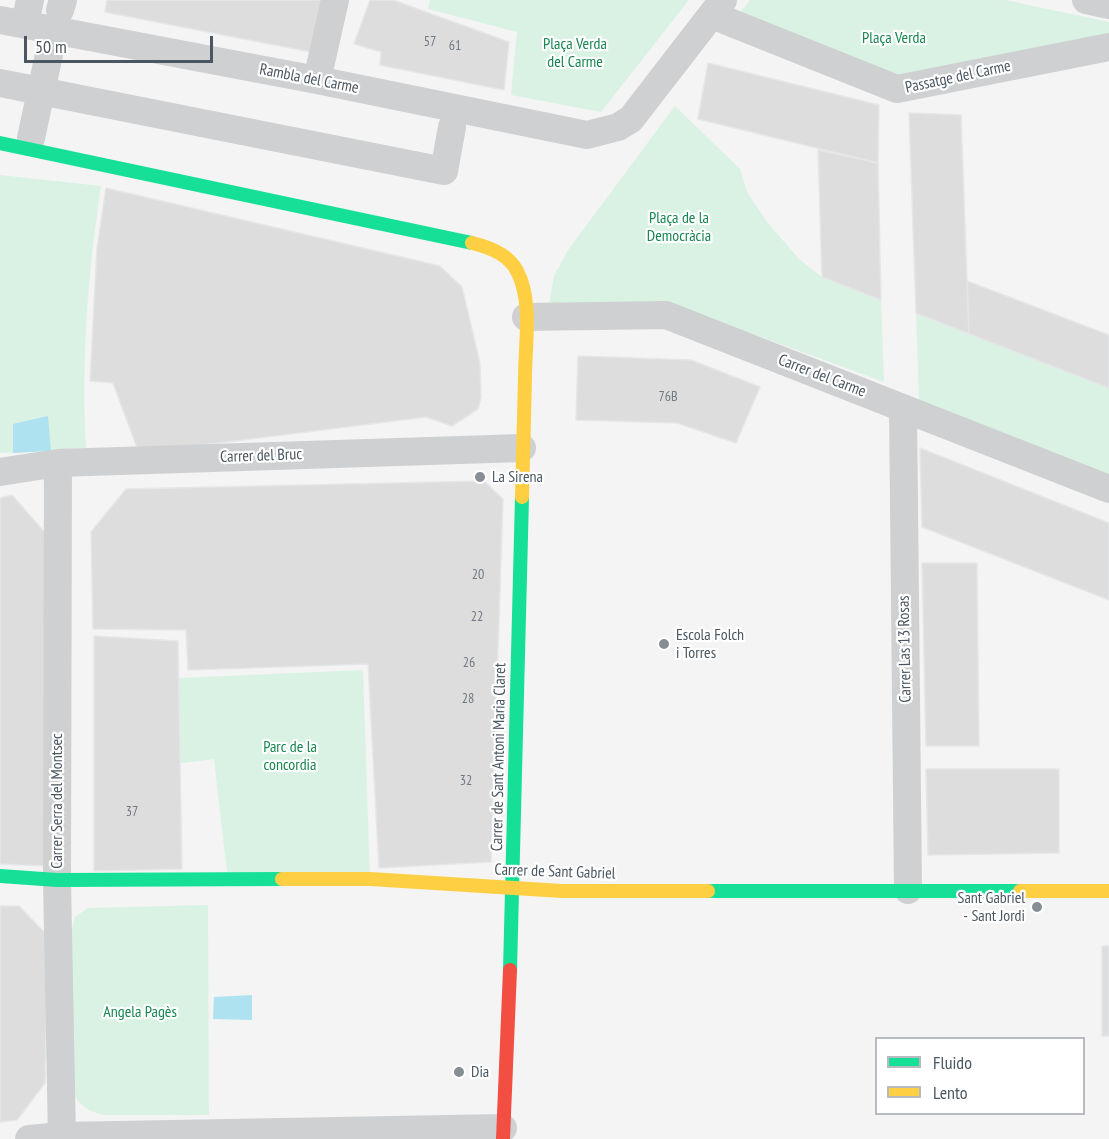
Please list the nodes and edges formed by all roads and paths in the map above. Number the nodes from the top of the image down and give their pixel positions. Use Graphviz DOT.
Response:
graph roads {
  1 [pos="335,0"];
  2 [pos="1086,0"];
  3 [pos="1109,5"];
  4 [pos="717,7"];
  5 [pos="18,15"];
  6 [pos="1109,47"];
  7 [pos="50,50"];
  8 [pos="317,80"];
  9 [pos="0,83"];
  10 [pos="41,91"];
  11 [pos="452,127"];
  12 [pos="31,138"];
  13 [pos="0,143"];
  14 [pos="526,317"];
  15 [pos="903,408"];
  16 [pos="522,448"];
  17 [pos="58,463"];
  18 [pos="0,472"];
  19 [pos="1109,489"];
  20 [pos="0,876"];
  21 [pos="57,880"];
  22 [pos="513,888"];
  23 [pos="908,890"];
  24 [pos="1109,891"];
  25 [pos="503,1134"];
  26 [pos="62,1137"];
  27 [pos="29,1139"];
  1 -- 8 [label="street"];
  2 -- 3 [label="street"];
  4 -- 6 [label="street, Passatge del Carme"];
  4 -- 8 [label="street, Rambla del Carme"];
  5 -- 8 [label="street, Rambla del Carme"];
  7 -- 10 [label="street"];
  9 -- 10 [label="street"];
  10 -- 11 [label="street"];
  10 -- 12 [label="street"];
  13 -- 14 [label="street, Carrer de Sant Antoni Maria Claret"];
  14 -- 15 [label="street, Carrer del Carme"];
  14 -- 16 [label="street, Carrer de Sant Antoni Maria Claret"];
  15 -- 19 [label="street, Carrer del Carme"];
  15 -- 23 [label="street, Carrer Las 13 Rosas"];
  16 -- 17 [label="street, Carrer del Bruc"];
  16 -- 22 [label="street, Carrer de Sant Antoni Maria Claret"];
  17 -- 18 [label="street, Carrer del Bruc"];
  17 -- 21 [label="street, Carrer Serra del Montsec"];
  20 -- 21 [label="street, Carrer de Sant Gabriel"];
  21 -- 22 [label="street, Carrer de Sant Gabriel"];
  21 -- 26 [label="street, Carrer Serra del Montsec"];
  22 -- 23 [label="street, Carrer de Sant Gabriel"];
  22 -- 25 [label="street, Carrer de Sant Antoni Maria Claret"];
  23 -- 24 [label="street, Carrer de Sant Gabriel"];
  25 -- 26 [label="street"];
  26 -- 27 [label="street"];
}
